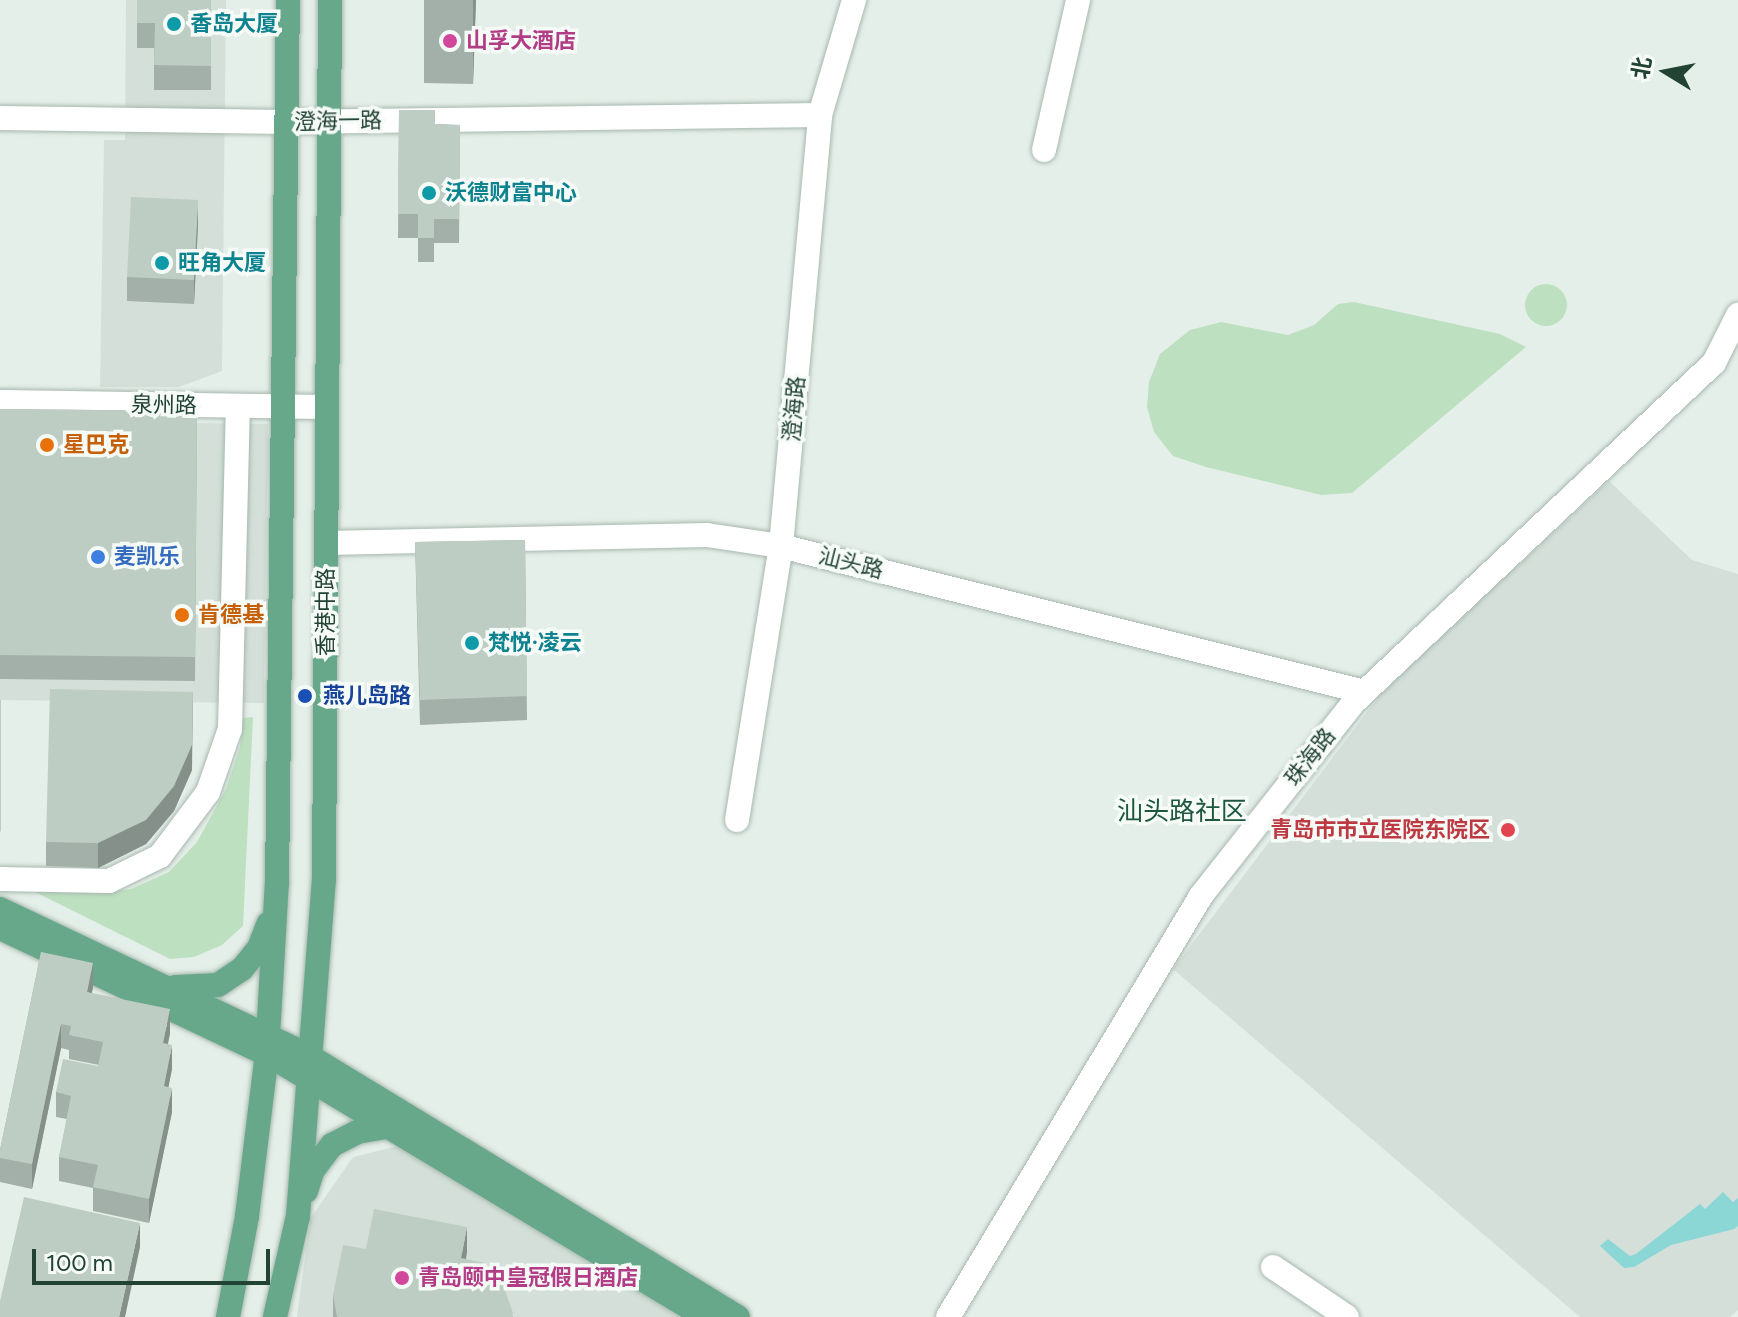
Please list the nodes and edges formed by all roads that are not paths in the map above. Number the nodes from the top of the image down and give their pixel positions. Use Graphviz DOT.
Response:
graph roads {
  1 [pos="288,0"];
  2 [pos="330,0"];
  3 [pos="854,0"];
  4 [pos="1078,0"];
  5 [pos="820,115"];
  6 [pos="0,118"];
  7 [pos="330,120"];
  8 [pos="287,122"];
  9 [pos="1044,150"];
  10 [pos="1738,315"];
  11 [pos="0,402"];
  12 [pos="238,406"];
  13 [pos="285,407"];
  14 [pos="327,407"];
  15 [pos="326,543"];
  16 [pos="781,546"];
  17 [pos="1364,692"];
  18 [pos="737,820"];
  19 [pos="0,879"];
  20 [pos="275,907"];
  21 [pos="0,909"];
  22 [pos="0,928"];
  23 [pos="168,987"];
  24 [pos="267,1044"];
  25 [pos="309,1067"];
  26 [pos="385,1127"];
  27 [pos="298,1216"];
  28 [pos="1273,1267"];
  29 [pos="228,1317"];
  30 [pos="275,1317"];
  31 [pos="705,1317"];
  32 [pos="738,1317"];
  33 [pos="948,1317"];
  34 [pos="1347,1317"];
  1 -- 8 [label="main road, 香港中路"];
  2 -- 7 [label="main road, 香港中路"];
  3 -- 5 [label="street, 澄海路"];
  4 -- 9 [label="street"];
  5 -- 7 [label="street, 澄海一路"];
  5 -- 16 [label="street, 澄海路"];
  6 -- 8 [label="street, 澄海一路"];
  7 -- 8 [label="street, 澄海一路"];
  7 -- 14 [label="main road, 香港中路"];
  8 -- 13 [label="main road, 香港中路"];
  10 -- 17 [label="street, 珠海路"];
  11 -- 12 [label="street, 泉州路"];
  12 -- 13 [label="street, 泉州路"];
  12 -- 19 [label="street"];
  13 -- 14 [label="street, 泉州路"];
  13 -- 20 [label="main road, 香港中路"];
  14 -- 15 [label="main road, 香港中路"];
  15 -- 16 [label="street, 汕头路"];
  15 -- 25 [label="main road, 香港中路"];
  16 -- 17 [label="street, 汕头路"];
  16 -- 18 [label="street, 澄海路"];
  17 -- 33 [label="street, 珠海路"];
  20 -- 23 [label="main road"];
  20 -- 24 [label="main road, 香港中路"];
  21 -- 23 [label="main road"];
  22 -- 24 [label="main road"];
  23 -- 24 [label="main road"];
  24 -- 25 [label="main road"];
  24 -- 29 [label="main road, 香港中路"];
  25 -- 26 [label="main road"];
  25 -- 27 [label="main road, 香港中路"];
  25 -- 32 [label="main road"];
  26 -- 27 [label="main road"];
  26 -- 31 [label="main road"];
  27 -- 30 [label="main road, 香港中路"];
  28 -- 34 [label="street"];
}
